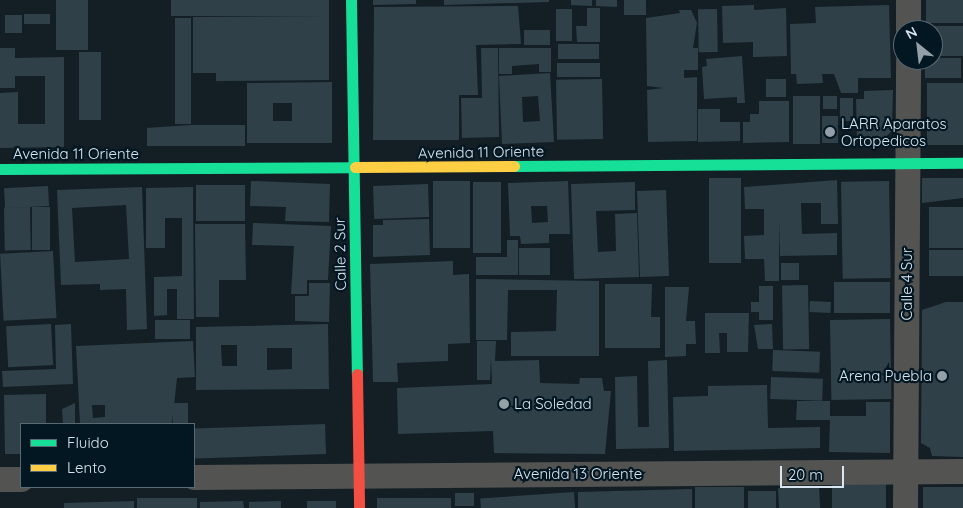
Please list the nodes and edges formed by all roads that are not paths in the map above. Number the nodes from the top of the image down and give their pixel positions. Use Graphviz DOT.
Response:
graph roads {
  1 [pos="351,0"];
  2 [pos="908,0"];
  3 [pos="908,20"];
  4 [pos="908,70"];
  5 [pos="963,162"];
  6 [pos="908,163"];
  7 [pos="354,168"];
  8 [pos="0,169"];
  9 [pos="905,471"];
  10 [pos="963,471"];
  11 [pos="358,476"];
  12 [pos="195,477"];
  13 [pos="0,479"];
  14 [pos="20,479"];
  15 [pos="359,508"];
  16 [pos="905,508"];
  1 -- 7 [label="street, Calle 2 Sur"];
  2 -- 3 [label="street"];
  4 -- 6 [label="street, Calle 4 Sur"];
  5 -- 6 [label="street, Avenida 11 Oriente"];
  6 -- 7 [label="street, Avenida 11 Oriente"];
  6 -- 9 [label="street, Calle 4 Sur"];
  7 -- 8 [label="street, Avenida 11 Oriente"];
  7 -- 11 [label="street, Calle 2 Sur"];
  9 -- 10 [label="street, Avenida 13 Oriente"];
  9 -- 11 [label="street, Avenida 13 Oriente"];
  9 -- 16 [label="street, Calle 4 Sur"];
  11 -- 12 [label="street, Avenida 13 Oriente"];
  11 -- 15 [label="street, Calle 2 Sur"];
  13 -- 14 [label="street"];
}
